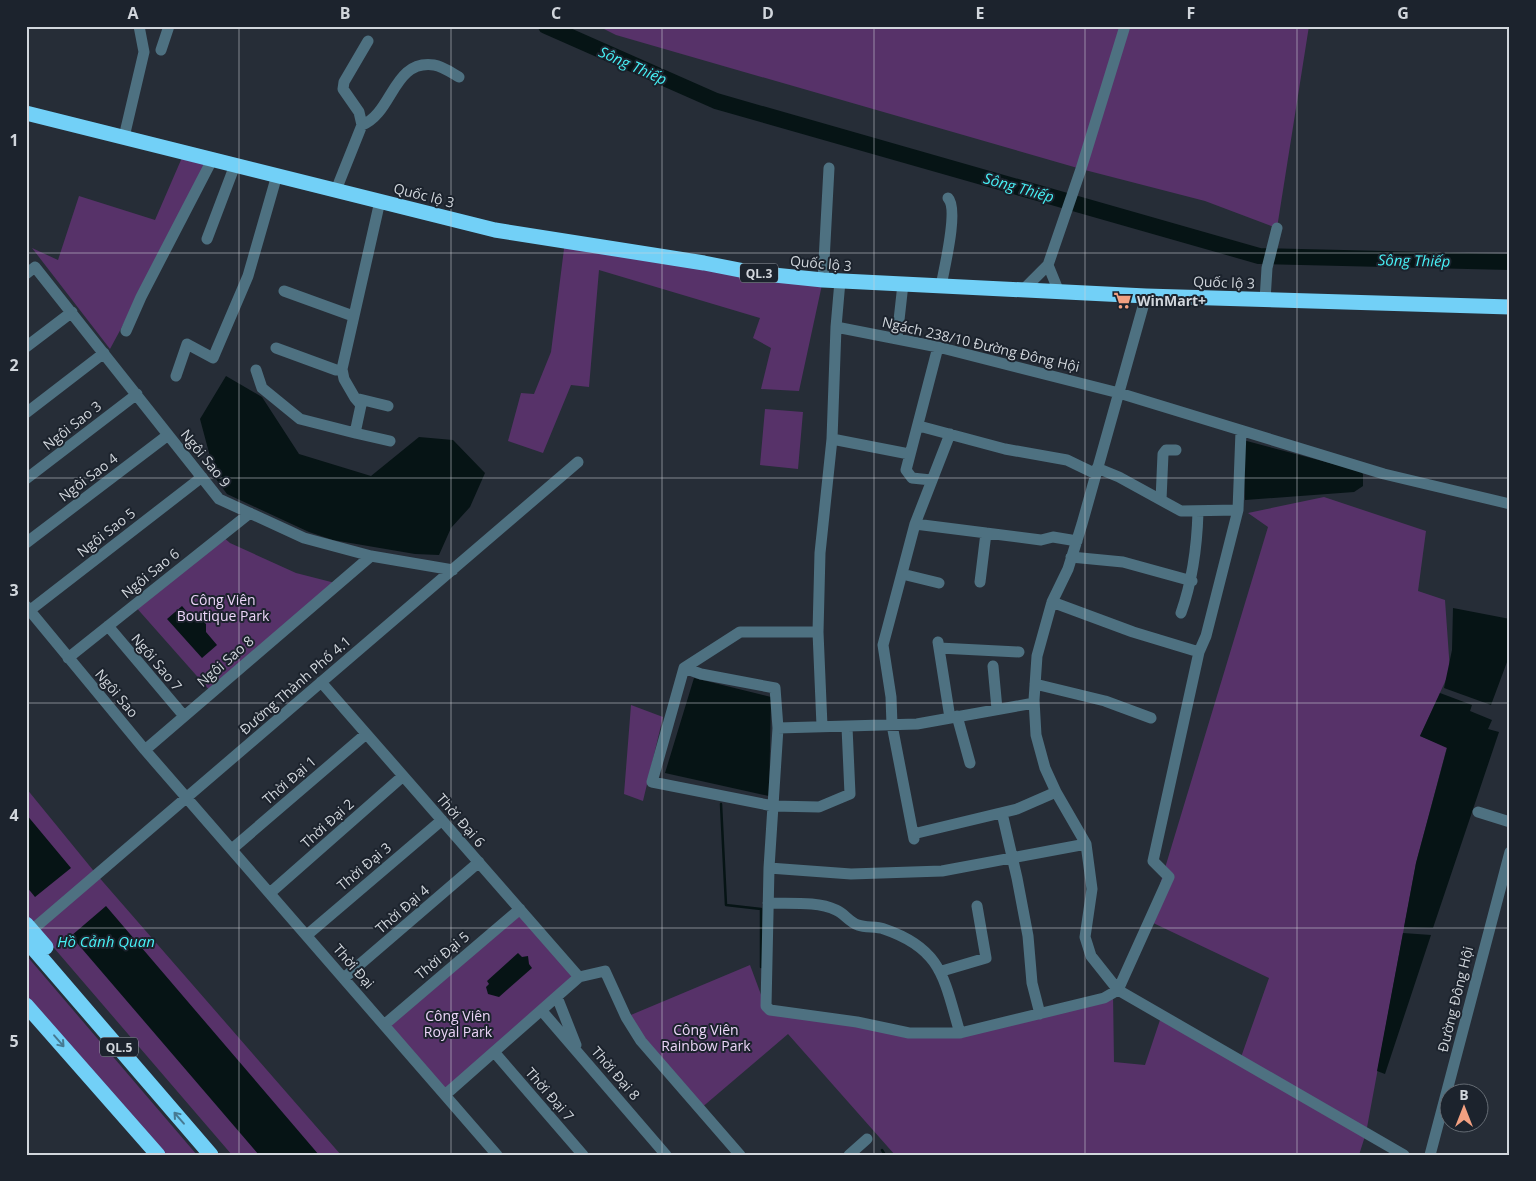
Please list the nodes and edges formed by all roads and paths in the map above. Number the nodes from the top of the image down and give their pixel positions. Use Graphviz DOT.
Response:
graph roads {
  1 [pos="139,26"];
  2 [pos="169,26"];
  3 [pos="1125,26"];
  4 [pos="368,41"];
  5 [pos="161,50"];
  6 [pos="459,77"];
  7 [pos="26,113"];
  8 [pos="362,125"];
  9 [pos="124,137"];
  10 [pos="212,160"];
  11 [pos="235,165"];
  12 [pos="829,168"];
  13 [pos="277,175"];
  14 [pos="336,190"];
  15 [pos="948,198"];
  16 [pos="380,201"];
  17 [pos="1277,231"];
  18 [pos="207,239"];
  19 [pos="1048,265"];
  20 [pos="31,270"];
  21 [pos="823,280"];
  22 [pos="840,281"];
  23 [pos="903,284"];
  24 [pos="941,286"];
  25 [pos="1023,290"];
  26 [pos="284,291"];
  27 [pos="1059,292"];
  28 [pos="1146,296"];
  29 [pos="1265,300"];
  30 [pos="1510,307"];
  31 [pos="72,312"];
  32 [pos="353,316"];
  33 [pos="836,327"];
  34 [pos="126,332"];
  35 [pos="897,338"];
  36 [pos="26,347"];
  37 [pos="938,347"];
  38 [pos="276,348"];
  39 [pos="104,353"];
  40 [pos="342,369"];
  41 [pos="256,370"];
  42 [pos="176,376"];
  43 [pos="1119,393"];
  44 [pos="137,394"];
  45 [pos="356,398"];
  46 [pos="388,406"];
  47 [pos="26,413"];
  48 [pos="919,426"];
  49 [pos="1241,431"];
  50 [pos="355,433"];
  51 [pos="168,434"];
  52 [pos="950,434"];
  53 [pos="832,439"];
  54 [pos="390,441"];
  55 [pos="1176,450"];
  56 [pos="909,454"];
  57 [pos="578,462"];
  58 [pos="1096,471"];
  59 [pos="202,477"];
  60 [pos="26,479"];
  61 [pos="931,480"];
  62 [pos="1160,500"];
  63 [pos="1510,504"];
  64 [pos="1238,510"];
  65 [pos="1198,512"];
  66 [pos="250,513"];
  67 [pos="915,524"];
  68 [pos="986,533"];
  69 [pos="1077,542"];
  70 [pos="26,543"];
  71 [pos="372,556"];
  72 [pos="1071,557"];
  73 [pos="453,570"];
  74 [pos="902,574"];
  75 [pos="1192,581"];
  76 [pos="980,582"];
  77 [pos="939,583"];
  78 [pos="1052,602"];
  79 [pos="28,609"];
  80 [pos="1181,613"];
  81 [pos="108,626"];
  82 [pos="818,632"];
  83 [pos="1019,652"];
  84 [pos="1199,652"];
  85 [pos="68,658"];
  86 [pos="993,666"];
  87 [pos="684,668"];
  88 [pos="321,682"];
  89 [pos="1035,684"];
  90 [pos="1034,703"];
  91 [pos="997,708"];
  92 [pos="184,716"];
  93 [pos="954,717"];
  94 [pos="1151,718"];
  95 [pos="892,724"];
  96 [pos="822,726"];
  97 [pos="847,727"];
  98 [pos="778,728"];
  99 [pos="366,734"];
  100 [pos="145,750"];
  101 [pos="970,763"];
  102 [pos="403,776"];
  103 [pos="1056,792"];
  104 [pos="188,797"];
  105 [pos="773,806"];
  106 [pos="1478,812"];
  107 [pos="1002,813"];
  108 [pos="442,820"];
  109 [pos="1510,822"];
  110 [pos="1086,844"];
  111 [pos="232,848"];
  112 [pos="1510,852"];
  113 [pos="1013,858"];
  114 [pos="479,862"];
  115 [pos="769,868"];
  116 [pos="270,894"];
  117 [pos="768,903"];
  118 [pos="977,906"];
  119 [pos="520,909"];
  120 [pos="28,931"];
  121 [pos="307,935"];
  122 [pos="942,971"];
  123 [pos="579,977"];
  124 [pos="344,978"];
  125 [pos="1118,990"];
  126 [pos="557,997"];
  127 [pos="26,1005"];
  128 [pos="542,1011"];
  129 [pos="1040,1014"];
  130 [pos="384,1024"];
  131 [pos="960,1033"];
  132 [pos="495,1053"];
  133 [pos="580,1054"];
  134 [pos="445,1095"];
  135 [pos="193,1134"];
  136 [pos="867,1139"];
  137 [pos="158,1155"];
  138 [pos="211,1155"];
  139 [pos="223,1155"];
  140 [pos="497,1155"];
  141 [pos="583,1155"];
  142 [pos="666,1155"];
  143 [pos="740,1155"];
  144 [pos="849,1155"];
  145 [pos="1404,1155"];
  146 [pos="1430,1155"];
  1 -- 9 [label="street"];
  2 -- 5 [label="street"];
  3 -- 19 [label="street"];
  4 -- 8 [label="street"];
  6 -- 8 [label="street"];
  7 -- 9 [label="highway, Quốc lộ 3 / QL.3"];
  8 -- 14 [label="street"];
  9 -- 10 [label="highway, Quốc lộ 3 / QL.3"];
  10 -- 11 [label="highway, Quốc lộ 3 / QL.3"];
  10 -- 34 [label="street"];
  11 -- 13 [label="highway, Quốc lộ 3 / QL.3"];
  11 -- 18 [label="street"];
  12 -- 21 [label="street"];
  13 -- 14 [label="highway, Quốc lộ 3 / QL.3"];
  13 -- 42 [label="street"];
  14 -- 16 [label="highway, Quốc lộ 3 / QL.3"];
  15 -- 24 [label="street"];
  16 -- 21 [label="highway, Quốc lộ 3 / QL.3"];
  16 -- 32 [label="street"];
  17 -- 29 [label="street"];
  19 -- 25 [label="street"];
  19 -- 27 [label="street"];
  20 -- 31 [label="street, Ngôi Sao 9"];
  21 -- 22 [label="highway, Quốc lộ 3 / QL.3"];
  22 -- 23 [label="highway, Quốc lộ 3 / QL.3"];
  22 -- 33 [label="street"];
  23 -- 24 [label="highway, Quốc lộ 3 / QL.3"];
  23 -- 35 [label="street"];
  24 -- 25 [label="highway, Quốc lộ 3 / QL.3"];
  25 -- 27 [label="highway, Quốc lộ 3 / QL.3"];
  26 -- 32 [label="street"];
  27 -- 28 [label="highway, Quốc lộ 3 / QL.3"];
  28 -- 29 [label="highway, Quốc lộ 3 / QL.3"];
  28 -- 43 [label="street"];
  29 -- 30 [label="highway, Quốc lộ 3 / QL.3"];
  31 -- 36 [label="street"];
  31 -- 39 [label="street, Ngôi Sao 9"];
  32 -- 40 [label="street"];
  33 -- 35 [label="street, Ngách 238/10 Đường Đông Hội"];
  33 -- 53 [label="street"];
  35 -- 37 [label="street, Ngách 238/10 Đường Đông Hội"];
  37 -- 43 [label="street, Ngách 238/10 Đường Đông Hội"];
  37 -- 48 [label="street"];
  38 -- 40 [label="street"];
  39 -- 44 [label="street, Ngôi Sao 9"];
  39 -- 47 [label="street"];
  40 -- 45 [label="street"];
  41 -- 50 [label="street"];
  43 -- 49 [label="street, Ngách 238/10 Đường Đông Hội"];
  43 -- 58 [label="street"];
  44 -- 51 [label="street, Ngôi Sao 9"];
  44 -- 60 [label="street, Ngôi Sao 3"];
  45 -- 46 [label="street"];
  45 -- 50 [label="street"];
  48 -- 52 [label="street"];
  48 -- 56 [label="street"];
  49 -- 63 [label="street, Ngách 238/10 Đường Đông Hội"];
  49 -- 64 [label="street"];
  50 -- 54 [label="street"];
  51 -- 59 [label="street, Ngôi Sao 9"];
  51 -- 70 [label="street, Ngôi Sao 4"];
  52 -- 58 [label="street"];
  52 -- 61 [label="street"];
  53 -- 56 [label="street"];
  53 -- 82 [label="street"];
  55 -- 62 [label="street"];
  56 -- 61 [label="street"];
  57 -- 73 [label="street, Đường Thành Phố 4.1"];
  58 -- 62 [label="street"];
  58 -- 69 [label="street"];
  59 -- 66 [label="street, Ngôi Sao 9"];
  59 -- 79 [label="street, Ngôi Sao 5"];
  61 -- 67 [label="street"];
  62 -- 65 [label="street"];
  64 -- 65 [label="street"];
  64 -- 84 [label="street"];
  65 -- 75 [label="street"];
  66 -- 71 [label="street, Ngôi Sao 9"];
  66 -- 81 [label="street, Ngôi Sao 6"];
  67 -- 68 [label="street"];
  67 -- 74 [label="street"];
  68 -- 69 [label="street"];
  68 -- 76 [label="street"];
  69 -- 72 [label="street"];
  71 -- 73 [label="street, Ngôi Sao 9"];
  71 -- 92 [label="street, Ngôi Sao 8"];
  72 -- 75 [label="street"];
  72 -- 78 [label="street"];
  73 -- 88 [label="street, Đường Thành Phố 4.1"];
  74 -- 77 [label="street"];
  74 -- 95 [label="street"];
  75 -- 80 [label="street"];
  78 -- 84 [label="street"];
  78 -- 89 [label="street"];
  79 -- 85 [label="street, Ngôi Sao"];
  81 -- 85 [label="street, Ngôi Sao 6"];
  81 -- 92 [label="street, Ngôi Sao 7"];
  82 -- 87 [label="street"];
  82 -- 96 [label="street"];
  83 -- 93 [label="street"];
  84 -- 125 [label="street"];
  85 -- 100 [label="street, Ngôi Sao"];
  86 -- 91 [label="street"];
  87 -- 98 [label="street"];
  87 -- 105 [label="street"];
  88 -- 99 [label="street, Thời Đại 6"];
  88 -- 104 [label="street, Đường Thành Phố 4.1"];
  89 -- 90 [label="street"];
  89 -- 94 [label="street"];
  90 -- 91 [label="street"];
  90 -- 103 [label="street"];
  91 -- 93 [label="street"];
  92 -- 100 [label="street, Ngôi Sao 8"];
  93 -- 95 [label="street"];
  93 -- 101 [label="street"];
  95 -- 97 [label="street"];
  95 -- 107 [label="street"];
  96 -- 97 [label="street"];
  96 -- 98 [label="street"];
  97 -- 105 [label="street"];
  98 -- 105 [label="street"];
  99 -- 102 [label="street, Thời Đại 6"];
  99 -- 111 [label="street, Thời Đại 1"];
  100 -- 104 [label="street, Ngôi Sao"];
  102 -- 108 [label="street, Thời Đại 6"];
  102 -- 116 [label="street, Thời Đại 2"];
  103 -- 107 [label="street"];
  103 -- 110 [label="street"];
  104 -- 111 [label="street, Thời Đại"];
  104 -- 120 [label="street, Đường Thành Phố 4.1"];
  105 -- 115 [label="street"];
  106 -- 109 [label="street"];
  107 -- 113 [label="street"];
  108 -- 114 [label="street, Thời Đại 6"];
  108 -- 121 [label="street, Thời Đại 3"];
  110 -- 113 [label="street"];
  110 -- 125 [label="street"];
  111 -- 116 [label="street, Thời Đại"];
  112 -- 146 [label="street, Đường Đông Hội"];
  113 -- 115 [label="street"];
  113 -- 129 [label="street"];
  114 -- 119 [label="street, Thời Đại 6"];
  114 -- 124 [label="street, Thời Đại 4"];
  115 -- 117 [label="street"];
  116 -- 121 [label="street, Thời Đại"];
  117 -- 122 [label="street"];
  117 -- 131 [label="street"];
  118 -- 122 [label="street"];
  119 -- 123 [label="street, Thời Đại 6"];
  119 -- 130 [label="street, Thời Đại 5"];
  135 -- 120 [label="highway, QL.5, one-way"];
  121 -- 124 [label="street, Thời Đại"];
  122 -- 131 [label="street"];
  123 -- 126 [label="street"];
  123 -- 143 [label="street"];
  124 -- 130 [label="street, Thời Đại"];
  125 -- 129 [label="street"];
  125 -- 145 [label="street"];
  126 -- 128 [label="street"];
  126 -- 133 [label="street"];
  127 -- 137 [label="highway, one-way"];
  128 -- 132 [label="street"];
  128 -- 133 [label="street, Thời Đại 8"];
  129 -- 131 [label="street"];
  130 -- 134 [label="street, Thời Đại"];
  132 -- 134 [label="street"];
  132 -- 141 [label="street, Thời Đại 7"];
  133 -- 142 [label="street, Thời Đại 8"];
  134 -- 140 [label="street, Thời Đại"];
  135 -- 138 [label="highway, QL.5"];
  135 -- 139 [label="highway, QL.5"];
  136 -- 144 [label="street"];
}
